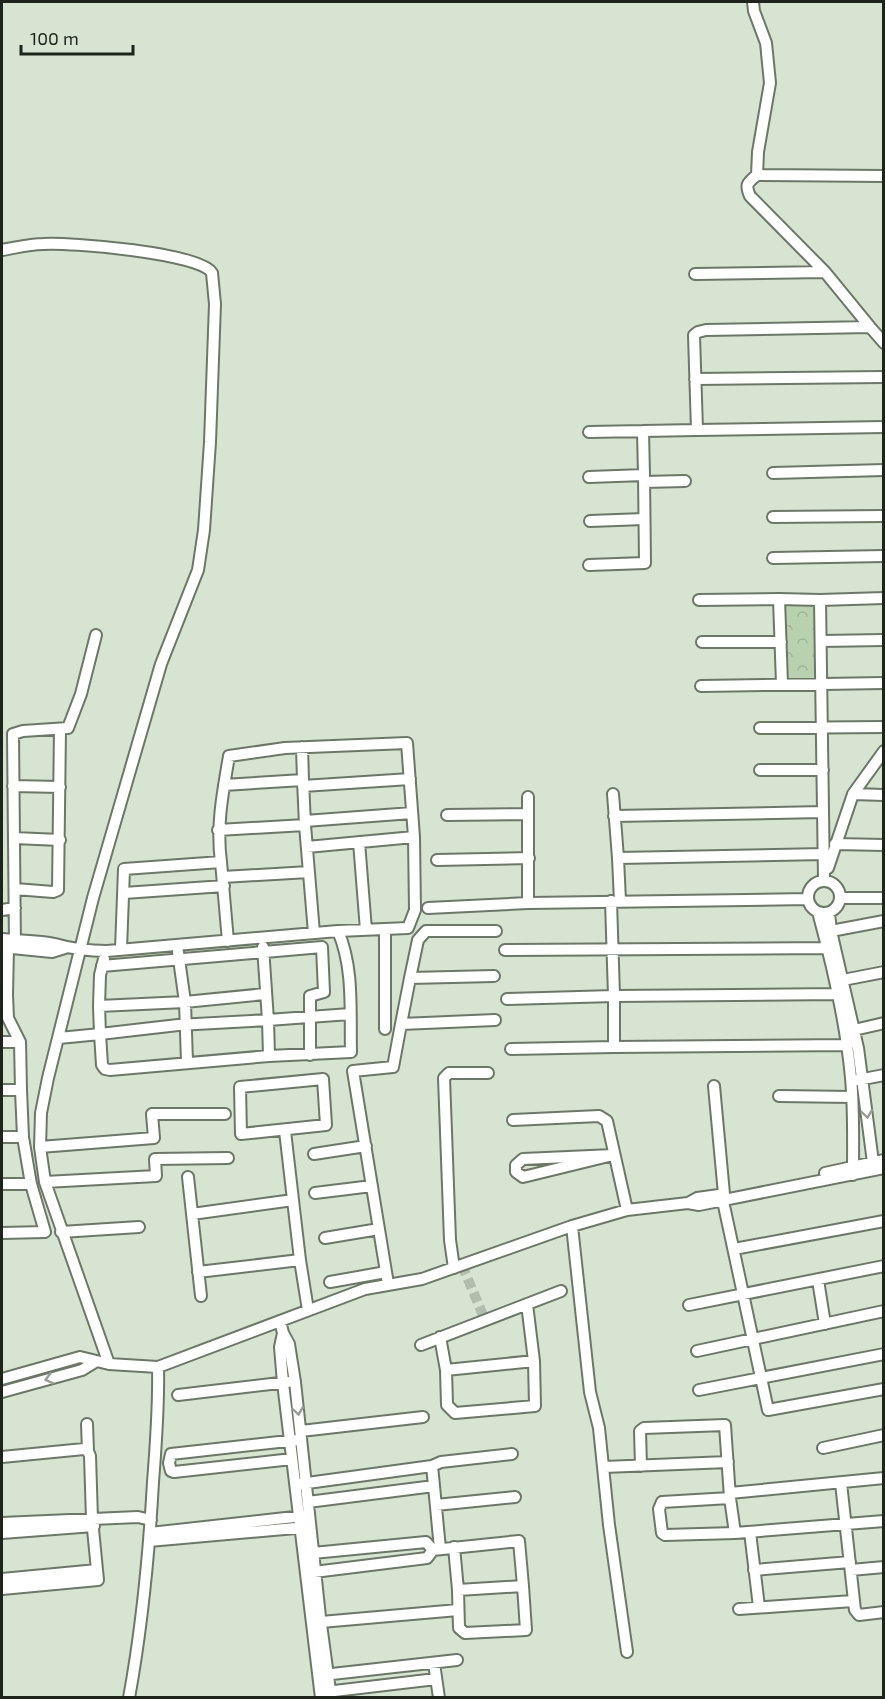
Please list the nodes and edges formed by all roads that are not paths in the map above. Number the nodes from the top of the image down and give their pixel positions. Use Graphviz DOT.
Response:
graph roads {
  1 [pos="753,2"];
  2 [pos="757,175"];
  3 [pos="884,176"];
  4 [pos="2,250"];
  5 [pos="825,272"];
  6 [pos="695,274"];
  7 [pos="870,327"];
  8 [pos="884,343"];
  9 [pos="884,377"];
  10 [pos="696,379"];
  11 [pos="884,427"];
  12 [pos="697,430"];
  13 [pos="643,431"];
  14 [pos="589,432"];
  15 [pos="884,470"];
  16 [pos="773,473"];
  17 [pos="589,477"];
  18 [pos="644,478"];
  19 [pos="685,481"];
  20 [pos="884,516"];
  21 [pos="773,518"];
  22 [pos="644,519"];
  23 [pos="590,521"];
  24 [pos="884,556"];
  25 [pos="772,558"];
  26 [pos="589,565"];
  27 [pos="884,598"];
  28 [pos="780,599"];
  29 [pos="699,600"];
  30 [pos="820,600"];
  31 [pos="96,635"];
  32 [pos="884,640"];
  33 [pos="821,641"];
  34 [pos="702,642"];
  35 [pos="782,642"];
  36 [pos="884,683"];
  37 [pos="782,684"];
  38 [pos="821,684"];
  39 [pos="701,686"];
  40 [pos="822,727"];
  41 [pos="884,727"];
  42 [pos="760,728"];
  43 [pos="60,729"];
  44 [pos="7,735"];
  45 [pos="302,747"];
  46 [pos="884,751"];
  47 [pos="760,770"];
  48 [pos="823,770"];
  49 [pos="410,779"];
  50 [pos="303,783"];
  51 [pos="224,785"];
  52 [pos="13,786"];
  53 [pos="60,787"];
  54 [pos="613,794"];
  55 [pos="853,794"];
  56 [pos="884,795"];
  57 [pos="528,797"];
  58 [pos="823,812"];
  59 [pos="412,813"];
  60 [pos="527,814"];
  61 [pos="447,815"];
  62 [pos="614,816"];
  63 [pos="305,823"];
  64 [pos="218,830"];
  65 [pos="414,837"];
  66 [pos="14,838"];
  67 [pos="60,840"];
  68 [pos="359,842"];
  69 [pos="835,844"];
  70 [pos="884,844"];
  71 [pos="307,847"];
  72 [pos="824,854"];
  73 [pos="529,858"];
  74 [pos="618,858"];
  75 [pos="437,860"];
  76 [pos="221,862"];
  77 [pos="309,872"];
  78 [pos="824,880"];
  79 [pos="223,881"];
  80 [pos="15,889"];
  81 [pos="124,893"];
  82 [pos="841,897"];
  83 [pos="884,897"];
  84 [pos="808,899"];
  85 [pos="616,901"];
  86 [pos="528,903"];
  87 [pos="2,908"];
  88 [pos="15,908"];
  89 [pos="428,908"];
  90 [pos="824,912"];
  91 [pos="884,921"];
  92 [pos="385,929"];
  93 [pos="366,930"];
  94 [pos="338,931"];
  95 [pos="831,931"];
  96 [pos="496,932"];
  97 [pos="316,933"];
  98 [pos="263,938"];
  99 [pos="228,941"];
  100 [pos="8,944"];
  101 [pos="177,944"];
  102 [pos="322,947"];
  103 [pos="828,948"];
  104 [pos="122,949"];
  105 [pos="613,949"];
  106 [pos="80,950"];
  107 [pos="505,950"];
  108 [pos="107,951"];
  109 [pos="263,953"];
  110 [pos="178,958"];
  111 [pos="102,966"];
  112 [pos="884,972"];
  113 [pos="494,976"];
  114 [pos="410,978"];
  115 [pos="843,980"];
  116 [pos="265,993"];
  117 [pos="839,994"];
  118 [pos="4,995"];
  119 [pos="614,996"];
  120 [pos="507,999"];
  121 [pos="185,1002"];
  122 [pos="99,1006"];
  123 [pos="350,1014"];
  124 [pos="311,1017"];
  125 [pos="268,1020"];
  126 [pos="495,1020"];
  127 [pos="884,1023"];
  128 [pos="402,1024"];
  129 [pos="185,1025"];
  130 [pos="385,1029"];
  131 [pos="854,1030"];
  132 [pos="100,1034"];
  133 [pos="59,1038"];
  134 [pos="2,1042"];
  135 [pos="20,1042"];
  136 [pos="848,1045"];
  137 [pos="614,1047"];
  138 [pos="511,1049"];
  139 [pos="310,1055"];
  140 [pos="269,1056"];
  141 [pos="187,1062"];
  142 [pos="488,1073"];
  143 [pos="884,1075"];
  144 [pos="857,1080"];
  145 [pos="714,1086"];
  146 [pos="2,1090"];
  147 [pos="21,1090"];
  148 [pos="779,1096"];
  149 [pos="852,1097"];
  150 [pos="225,1114"];
  151 [pos="513,1120"];
  152 [pos="285,1131"];
  153 [pos="2,1137"];
  154 [pos="23,1137"];
  155 [pos="154,1138"];
  156 [pos="366,1146"];
  157 [pos="40,1147"];
  158 [pos="315,1154"];
  159 [pos="614,1155"];
  160 [pos="228,1158"];
  161 [pos="155,1159"];
  162 [pos="879,1165"];
  163 [pos="854,1171"];
  164 [pos="188,1177"];
  165 [pos="45,1182"];
  166 [pos="2,1184"];
  167 [pos="31,1184"];
  168 [pos="372,1186"];
  169 [pos="315,1193"];
  170 [pos="724,1197"];
  171 [pos="293,1200"];
  172 [pos="627,1210"];
  173 [pos="192,1214"];
  174 [pos="884,1221"];
  175 [pos="572,1226"];
  176 [pos="139,1227"];
  177 [pos="379,1229"];
  178 [pos="61,1232"];
  179 [pos="2,1233"];
  180 [pos="325,1238"];
  181 [pos="734,1249"];
  182 [pos="300,1260"];
  183 [pos="884,1266"];
  184 [pos="454,1268"];
  185 [pos="198,1272"];
  186 [pos="386,1272"];
  187 [pos="818,1280"];
  188 [pos="330,1282"];
  189 [pos="388,1284"];
  190 [pos="561,1291"];
  191 [pos="743,1294"];
  192 [pos="201,1296"];
  193 [pos="527,1304"];
  194 [pos="688,1305"];
  195 [pos="308,1311"];
  196 [pos="884,1311"];
  197 [pos="280,1321"];
  198 [pos="825,1324"];
  199 [pos="440,1337"];
  200 [pos="753,1339"];
  201 [pos="421,1345"];
  202 [pos="697,1351"];
  203 [pos="884,1354"];
  204 [pos="534,1361"];
  205 [pos="95,1362"];
  206 [pos="110,1364"];
  207 [pos="158,1367"];
  208 [pos="446,1370"];
  209 [pos="761,1377"];
  210 [pos="2,1379"];
  211 [pos="289,1382"];
  212 [pos="884,1389"];
  213 [pos="699,1390"];
  214 [pos="2,1392"];
  215 [pos="178,1395"];
  216 [pos="423,1418"];
  217 [pos="87,1424"];
  218 [pos="884,1435"];
  219 [pos="298,1437"];
  220 [pos="823,1448"];
  221 [pos="88,1451"];
  222 [pos="512,1454"];
  223 [pos="2,1457"];
  224 [pos="292,1459"];
  225 [pos="728,1462"];
  226 [pos="432,1466"];
  227 [pos="641,1466"];
  228 [pos="604,1467"];
  229 [pos="884,1478"];
  230 [pos="841,1483"];
  231 [pos="300,1484"];
  232 [pos="434,1486"];
  233 [pos="730,1495"];
  234 [pos="515,1497"];
  235 [pos="308,1502"];
  236 [pos="436,1506"];
  237 [pos="148,1520"];
  238 [pos="884,1521"];
  239 [pos="305,1522"];
  240 [pos="2,1523"];
  241 [pos="93,1523"];
  242 [pos="846,1524"];
  243 [pos="750,1532"];
  244 [pos="2,1533"];
  245 [pos="735,1533"];
  246 [pos="150,1537"];
  247 [pos="454,1547"];
  248 [pos="437,1549"];
  249 [pos="313,1553"];
  250 [pos="850,1566"];
  251 [pos="884,1567"];
  252 [pos="97,1570"];
  253 [pos="754,1570"];
  254 [pos="310,1572"];
  255 [pos="2,1579"];
  256 [pos="523,1586"];
  257 [pos="2,1589"];
  258 [pos="458,1590"];
  259 [pos="853,1600"];
  260 [pos="759,1607"];
  261 [pos="739,1608"];
  262 [pos="458,1611"];
  263 [pos="884,1612"];
  264 [pos="321,1622"];
  265 [pos="627,1652"];
  266 [pos="457,1660"];
  267 [pos="434,1663"];
  268 [pos="323,1675"];
  269 [pos="436,1679"];
  270 [pos="326,1695"];
  271 [pos="129,1698"];
  272 [pos="439,1698"];
  1 -- 2 [label="street"];
  2 -- 3 [label="street"];
  2 -- 5 [label="street"];
  4 -- 106 [label="street"];
  5 -- 6 [label="street"];
  5 -- 7 [label="street"];
  7 -- 8 [label="street"];
  7 -- 10 [label="street"];
  9 -- 10 [label="street"];
  10 -- 12 [label="street"];
  11 -- 12 [label="street"];
  12 -- 13 [label="street"];
  13 -- 14 [label="street"];
  13 -- 18 [label="street"];
  15 -- 16 [label="street"];
  17 -- 18 [label="street"];
  18 -- 19 [label="street"];
  18 -- 22 [label="street"];
  20 -- 21 [label="street"];
  22 -- 23 [label="street"];
  22 -- 26 [label="street"];
  24 -- 25 [label="street"];
  27 -- 30 [label="street"];
  28 -- 29 [label="street"];
  28 -- 30 [label="street"];
  28 -- 35 [label="street"];
  30 -- 33 [label="street"];
  31 -- 43 [label="street"];
  32 -- 33 [label="street"];
  33 -- 38 [label="street"];
  34 -- 35 [label="street"];
  35 -- 37 [label="street"];
  36 -- 38 [label="street"];
  37 -- 38 [label="street"];
  37 -- 39 [label="street"];
  38 -- 40 [label="street"];
  40 -- 41 [label="street"];
  40 -- 42 [label="street"];
  40 -- 48 [label="street"];
  43 -- 44 [label="street"];
  43 -- 53 [label="street"];
  44 -- 52 [label="street"];
  45 -- 49 [label="street"];
  45 -- 50 [label="street"];
  45 -- 51 [label="street"];
  46 -- 55 [label="street"];
  47 -- 48 [label="street"];
  48 -- 58 [label="street"];
  49 -- 50 [label="street"];
  49 -- 59 [label="street"];
  50 -- 51 [label="street"];
  50 -- 63 [label="street"];
  51 -- 64 [label="street"];
  52 -- 53 [label="street"];
  52 -- 66 [label="street"];
  53 -- 67 [label="street"];
  54 -- 62 [label="street"];
  55 -- 56 [label="street"];
  55 -- 69 [label="street"];
  57 -- 60 [label="street"];
  58 -- 62 [label="street"];
  58 -- 72 [label="street"];
  59 -- 63 [label="street"];
  59 -- 65 [label="street"];
  60 -- 61 [label="street"];
  60 -- 73 [label="street"];
  62 -- 74 [label="street"];
  63 -- 64 [label="street"];
  63 -- 71 [label="street"];
  64 -- 76 [label="street"];
  65 -- 68 [label="street"];
  65 -- 92 [label="street"];
  66 -- 67 [label="street"];
  66 -- 80 [label="street"];
  67 -- 80 [label="street"];
  68 -- 71 [label="street"];
  68 -- 93 [label="street"];
  69 -- 70 [label="street"];
  69 -- 78 [label="street"];
  71 -- 77 [label="street"];
  72 -- 74 [label="street"];
  72 -- 78 [label="street"];
  73 -- 75 [label="street"];
  73 -- 86 [label="street"];
  74 -- 85 [label="street"];
  76 -- 79 [label="street"];
  76 -- 81 [label="street"];
  77 -- 79 [label="street"];
  77 -- 97 [label="street"];
  78 -- 82 [label="street"];
  78 -- 84 [label="street"];
  79 -- 81 [label="street"];
  79 -- 99 [label="street"];
  80 -- 88 [label="street"];
  81 -- 104 [label="street"];
  82 -- 83 [label="street"];
  82 -- 90 [label="street"];
  84 -- 85 [label="street"];
  84 -- 90 [label="street"];
  85 -- 86 [label="street"];
  85 -- 105 [label="street"];
  86 -- 89 [label="street"];
  87 -- 88 [label="street"];
  88 -- 100 [label="street"];
  90 -- 95 [label="street"];
  90 -- 103 [label="street"];
  91 -- 95 [label="street"];
  92 -- 93 [label="street"];
  92 -- 130 [label="street"];
  93 -- 94 [label="street"];
  94 -- 97 [label="street"];
  94 -- 123 [label="street"];
  95 -- 115 [label="street"];
  96 -- 114 [label="street"];
  97 -- 98 [label="street"];
  97 -- 102 [label="street"];
  98 -- 99 [label="street"];
  98 -- 109 [label="street"];
  99 -- 101 [label="street"];
  100 -- 106 [label="street"];
  100 -- 118 [label="street"];
  101 -- 104 [label="street"];
  101 -- 110 [label="street"];
  102 -- 109 [label="street"];
  102 -- 124 [label="street"];
  103 -- 105 [label="street"];
  103 -- 117 [label="street"];
  104 -- 108 [label="street"];
  105 -- 107 [label="street"];
  105 -- 119 [label="street"];
  106 -- 108 [label="street"];
  106 -- 133 [label="street"];
  108 -- 111 [label="street"];
  109 -- 110 [label="street"];
  109 -- 116 [label="street"];
  110 -- 111 [label="street"];
  110 -- 121 [label="street"];
  111 -- 122 [label="street"];
  112 -- 115 [label="street"];
  113 -- 114 [label="street"];
  114 -- 128 [label="street"];
  115 -- 131 [label="street"];
  116 -- 121 [label="street"];
  116 -- 125 [label="street"];
  117 -- 119 [label="street"];
  117 -- 136 [label="street"];
  118 -- 135 [label="street"];
  119 -- 120 [label="street"];
  119 -- 137 [label="street"];
  121 -- 122 [label="street"];
  121 -- 129 [label="street"];
  122 -- 132 [label="street"];
  123 -- 124 [label="street"];
  123 -- 139 [label="street"];
  124 -- 125 [label="street"];
  124 -- 139 [label="street"];
  125 -- 129 [label="street"];
  125 -- 140 [label="street"];
  126 -- 128 [label="street"];
  127 -- 131 [label="street"];
  128 -- 156 [label="street"];
  129 -- 132 [label="street"];
  129 -- 141 [label="street"];
  131 -- 144 [label="street"];
  132 -- 133 [label="street"];
  132 -- 141 [label="street"];
  133 -- 157 [label="street"];
  134 -- 135 [label="street"];
  135 -- 147 [label="street"];
  136 -- 137 [label="street"];
  136 -- 144 [label="street"];
  137 -- 138 [label="street"];
  139 -- 140 [label="street"];
  140 -- 141 [label="street"];
  142 -- 184 [label="street"];
  143 -- 144 [label="street"];
  144 -- 149 [label="street"];
  144 -- 162 [label="street, one-way"];
  145 -- 170 [label="street"];
  146 -- 147 [label="street"];
  147 -- 154 [label="street"];
  148 -- 149 [label="street"];
  149 -- 163 [label="street"];
  150 -- 155 [label="street"];
  151 -- 159 [label="street"];
  152 -- 152 [label="street"];
  152 -- 171 [label="street"];
  153 -- 154 [label="street"];
  154 -- 167 [label="street"];
  155 -- 157 [label="street"];
  155 -- 161 [label="street"];
  156 -- 158 [label="street"];
  156 -- 168 [label="street"];
  157 -- 165 [label="street"];
  159 -- 159 [label="street"];
  159 -- 172 [label="street"];
  160 -- 161 [label="street"];
  161 -- 165 [label="street"];
  162 -- 163 [label="street"];
  163 -- 170 [label="street"];
  164 -- 173 [label="street"];
  165 -- 178 [label="street"];
  166 -- 167 [label="street"];
  167 -- 179 [label="street"];
  168 -- 169 [label="street"];
  168 -- 177 [label="street"];
  170 -- 172 [label="street"];
  170 -- 181 [label="street"];
  171 -- 173 [label="street"];
  171 -- 182 [label="street"];
  172 -- 175 [label="street"];
  173 -- 185 [label="street"];
  174 -- 181 [label="street"];
  175 -- 184 [label="street"];
  175 -- 228 [label="street"];
  176 -- 178 [label="street"];
  177 -- 180 [label="street"];
  177 -- 186 [label="street"];
  178 -- 206 [label="street"];
  181 -- 191 [label="street"];
  182 -- 185 [label="street"];
  182 -- 195 [label="street"];
  183 -- 187 [label="street"];
  184 -- 189 [label="street"];
  185 -- 192 [label="street"];
  186 -- 188 [label="street"];
  186 -- 189 [label="street"];
  187 -- 191 [label="street"];
  187 -- 198 [label="street"];
  189 -- 195 [label="street"];
  190 -- 193 [label="street"];
  191 -- 194 [label="street"];
  191 -- 200 [label="street"];
  193 -- 199 [label="street"];
  193 -- 204 [label="street"];
  195 -- 197 [label="street"];
  196 -- 198 [label="street"];
  197 -- 207 [label="street"];
  197 -- 211 [label="street"];
  198 -- 200 [label="street"];
  199 -- 201 [label="street"];
  199 -- 208 [label="street"];
  200 -- 202 [label="street"];
  200 -- 209 [label="street"];
  203 -- 209 [label="street"];
  204 -- 208 [label="street"];
  204 -- 208 [label="street"];
  205 -- 206 [label="street"];
  205 -- 210 [label="street"];
  205 -- 214 [label="street, one-way"];
  206 -- 207 [label="street"];
  207 -- 237 [label="street"];
  209 -- 212 [label="street"];
  209 -- 213 [label="street"];
  211 -- 215 [label="street"];
  211 -- 219 [label="street"];
  216 -- 219 [label="street"];
  217 -- 221 [label="street"];
  218 -- 220 [label="street"];
  219 -- 224 [label="street"];
  219 -- 224 [label="street"];
  219 -- 231 [label="street"];
  221 -- 223 [label="street"];
  221 -- 241 [label="street"];
  222 -- 226 [label="street"];
  224 -- 231 [label="street"];
  225 -- 227 [label="street"];
  225 -- 227 [label="street"];
  225 -- 233 [label="street"];
  226 -- 231 [label="street"];
  226 -- 232 [label="street"];
  227 -- 228 [label="street"];
  228 -- 265 [label="street"];
  229 -- 230 [label="street"];
  230 -- 233 [label="street"];
  230 -- 242 [label="street"];
  231 -- 235 [label="street"];
  231 -- 239 [label="street"];
  232 -- 235 [label="street"];
  232 -- 236 [label="street"];
  233 -- 245 [label="street"];
  233 -- 245 [label="street"];
  234 -- 236 [label="street"];
  235 -- 239 [label="street"];
  236 -- 248 [label="street"];
  237 -- 241 [label="street"];
  237 -- 246 [label="street"];
  238 -- 242 [label="street"];
  239 -- 246 [label="street"];
  239 -- 249 [label="street"];
  239 -- 254 [label="street"];
  240 -- 241 [label="street"];
  241 -- 244 [label="street"];
  241 -- 252 [label="street"];
  242 -- 243 [label="street"];
  242 -- 250 [label="street"];
  243 -- 245 [label="street"];
  243 -- 253 [label="street"];
  246 -- 271 [label="street"];
  247 -- 248 [label="street"];
  247 -- 256 [label="street"];
  247 -- 258 [label="street"];
  248 -- 249 [label="street"];
  248 -- 254 [label="street"];
  249 -- 254 [label="street"];
  250 -- 251 [label="street"];
  250 -- 253 [label="street"];
  250 -- 259 [label="street"];
  252 -- 255 [label="street"];
  252 -- 257 [label="street"];
  253 -- 260 [label="street"];
  254 -- 264 [label="street"];
  254 -- 268 [label="street"];
  256 -- 258 [label="street"];
  256 -- 262 [label="street"];
  258 -- 262 [label="street"];
  259 -- 260 [label="street"];
  259 -- 263 [label="street"];
  260 -- 261 [label="street"];
  262 -- 264 [label="street"];
  264 -- 268 [label="street"];
  266 -- 267 [label="street"];
  267 -- 268 [label="street"];
  267 -- 269 [label="street"];
  268 -- 270 [label="street"];
  269 -- 270 [label="street"];
  269 -- 272 [label="street"];
}
